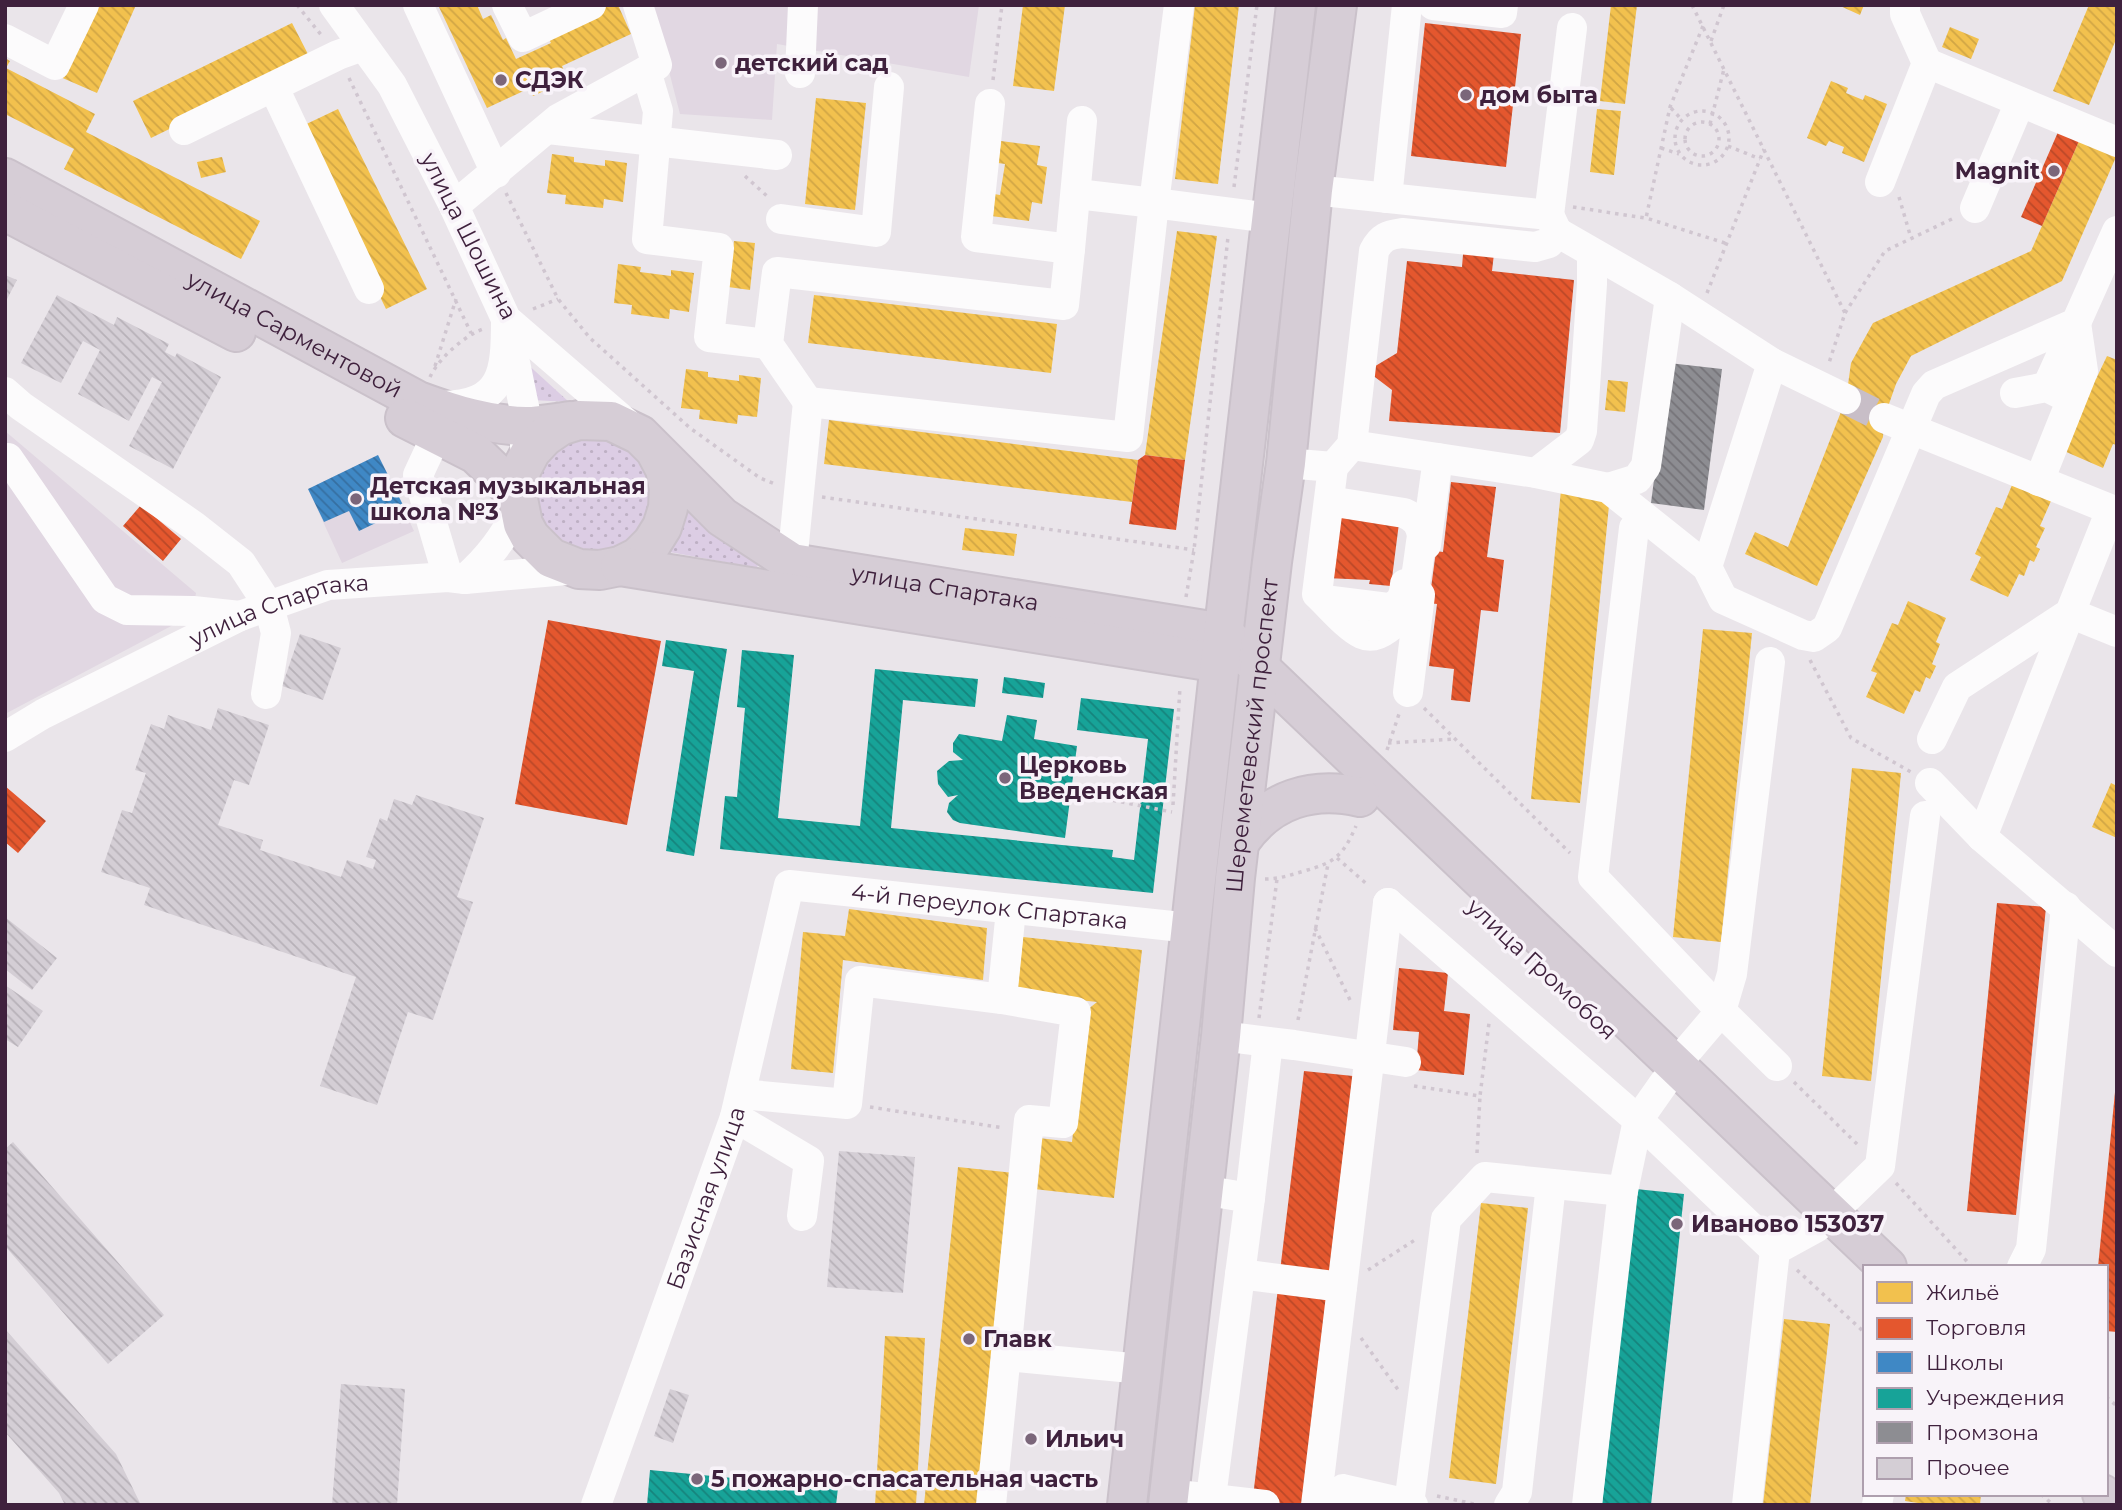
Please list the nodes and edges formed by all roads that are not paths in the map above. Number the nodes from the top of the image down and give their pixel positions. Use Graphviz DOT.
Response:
graph roads {
  1 [pos="84,5"];
  2 [pos="334,5"];
  3 [pos="418,5"];
  4 [pos="507,5"];
  5 [pos="592,5"];
  6 [pos="638,5"];
  7 [pos="803,5"];
  8 [pos="1179,5"];
  9 [pos="1296,5"];
  10 [pos="1337,5"];
  11 [pos="1408,5"];
  12 [pos="1433,5"];
  13 [pos="1503,5"];
  14 [pos="1905,5"];
  15 [pos="1572,28"];
  16 [pos="5,39"];
  17 [pos="351,50"];
  18 [pos="1927,63"];
  19 [pos="646,71"];
  20 [pos="800,73"];
  21 [pos="889,87"];
  22 [pos="274,88"];
  23 [pos="2020,102"];
  24 [pos="990,104"];
  25 [pos="1082,121"];
  26 [pos="548,129"];
  27 [pos="184,130"];
  28 [pos="655,142"];
  29 [pos="2117,142"];
  30 [pos="777,156"];
  31 [pos="496,173"];
  32 [pos="1880,182"];
  33 [pos="1313,190"];
  34 [pos="1077,194"];
  35 [pos="1387,198"];
  36 [pos="10,201"];
  37 [pos="1154,203"];
  38 [pos="1273,203"];
  39 [pos="454,206"];
  40 [pos="1975,208"];
  41 [pos="1552,217"];
  42 [pos="781,219"];
  43 [pos="2117,231"];
  44 [pos="1070,249"];
  45 [pos="1592,253"];
  46 [pos="2108,274"];
  47 [pos="369,289"];
  48 [pos="1670,298"];
  49 [pos="506,319"];
  50 [pos="2076,323"];
  51 [pos="768,344"];
  52 [pos="1772,363"];
  53 [pos="426,385"];
  54 [pos="5,392"];
  55 [pos="2015,393"];
  56 [pos="1834,394"];
  57 [pos="2060,394"];
  58 [pos="808,401"];
  59 [pos="1884,418"];
  60 [pos="579,420"];
  61 [pos="528,426"];
  62 [pos="1912,429"];
  63 [pos="438,434"];
  64 [pos="648,444"];
  65 [pos="1352,445"];
  66 [pos="8,458"];
  67 [pos="1438,458"];
  68 [pos="1286,463"];
  69 [pos="1333,467"];
  70 [pos="1536,473"];
  71 [pos="2039,481"];
  72 [pos="1608,488"];
  73 [pos="520,492"];
  74 [pos="1329,502"];
  75 [pos="2114,511"];
  76 [pos="1634,528"];
  77 [pos="792,563"];
  78 [pos="620,566"];
  79 [pos="1707,567"];
  80 [pos="579,569"];
  81 [pos="456,578"];
  82 [pos="269,606"];
  83 [pos="2070,613"];
  84 [pos="240,616"];
  85 [pos="2117,632"];
  86 [pos="1222,648"];
  87 [pos="1770,662"];
  88 [pos="1258,684"];
  89 [pos="1408,692"];
  90 [pos="266,694"];
  91 [pos="5,737"];
  92 [pos="1932,740"];
  93 [pos="1930,783"];
  94 [pos="1360,806"];
  95 [pos="1925,816"];
  96 [pos="1982,837"];
  97 [pos="1241,840"];
  98 [pos="789,885"];
  99 [pos="2066,907"];
  100 [pos="1011,910"];
  101 [pos="1191,928"];
  102 [pos="2117,952"];
  103 [pos="1002,999"];
  104 [pos="1721,1011"];
  105 [pos="1249,1040"];
  106 [pos="1370,1049"];
  107 [pos="1406,1062"];
  108 [pos="1777,1066"];
  109 [pos="1670,1074"];
  110 [pos="738,1106"];
  111 [pos="1638,1120"];
  112 [pos="1551,1184"];
  113 [pos="1202,1190"];
  114 [pos="1623,1191"];
  115 [pos="1250,1198"];
  116 [pos="802,1216"];
  117 [pos="1823,1220"];
  118 [pos="1774,1250"];
  119 [pos="1884,1265"];
  120 [pos="2023,1265"];
  121 [pos="1863,1270"];
  122 [pos="1240,1274"];
  123 [pos="1152,1278"];
  124 [pos="1193,1284"];
  125 [pos="1340,1297"];
  126 [pos="1006,1356"];
  127 [pos="1142,1369"];
  128 [pos="1168,1499"];
  129 [pos="1411,1500"];
  130 [pos="1210,1501"];
  131 [pos="596,1505"];
  132 [pos="991,1505"];
  133 [pos="1127,1505"];
  134 [pos="1265,1505"];
  135 [pos="1316,1505"];
  136 [pos="1341,1505"];
  137 [pos="1509,1505"];
  138 [pos="1587,1505"];
  139 [pos="1747,1505"];
  1 -- 16 [label="street"];
  2 -- 17 [label="street, улица Шошина"];
  3 -- 31 [label="street"];
  4 -- 5 [label="street"];
  6 -- 19 [label="street"];
  7 -- 20 [label="street"];
  8 -- 37 [label="street"];
  9 -- 38 [label="main road, Шереметевский проспект"];
  10 -- 33 [label="main road, Шереметевский проспект"];
  11 -- 35 [label="street"];
  12 -- 13 [label="street"];
  14 -- 18 [label="street"];
  15 -- 41 [label="street"];
  17 -- 22 [label="street"];
  17 -- 39 [label="street, улица Шошина"];
  18 -- 23 [label="street"];
  18 -- 32 [label="street"];
  19 -- 26 [label="street"];
  19 -- 28 [label="street"];
  21 -- 42 [label="street"];
  22 -- 27 [label="street"];
  22 -- 47 [label="street"];
  23 -- 29 [label="street"];
  23 -- 40 [label="street"];
  24 -- 44 [label="street"];
  25 -- 34 [label="street"];
  26 -- 28 [label="street"];
  26 -- 31 [label="street"];
  28 -- 30 [label="street"];
  28 -- 51 [label="street"];
  31 -- 39 [label="street"];
  33 -- 35 [label="street"];
  33 -- 38 [label="main road"];
  33 -- 68 [label="main road, Шереметевский проспект"];
  34 -- 37 [label="street"];
  34 -- 44 [label="street"];
  35 -- 41 [label="street"];
  36 -- 53 [label="main road, улица Сарментовой"];
  36 -- 63 [label="main road, улица Сарментовой"];
  37 -- 38 [label="street"];
  37 -- 58 [label="street"];
  38 -- 86 [label="main road, Шереметевский проспект"];
  39 -- 49 [label="street, улица Шошина"];
  41 -- 45 [label="street"];
  41 -- 65 [label="street"];
  43 -- 46 [label="street"];
  44 -- 51 [label="street"];
  45 -- 48 [label="street"];
  45 -- 70 [label="street"];
  46 -- 50 [label="street"];
  48 -- 52 [label="street"];
  48 -- 72 [label="street"];
  49 -- 53 [label="street"];
  49 -- 61 [label="street"];
  49 -- 64 [label="street, улица Шошина"];
  50 -- 57 [label="street"];
  50 -- 62 [label="street"];
  51 -- 58 [label="street"];
  52 -- 56 [label="street"];
  52 -- 79 [label="street"];
  53 -- 61 [label="main road, улица Сарментовой"];
  54 -- 82 [label="street"];
  55 -- 57 [label="street"];
  57 -- 71 [label="street"];
  58 -- 77 [label="street"];
  59 -- 62 [label="street"];
  60 -- 61 [label="main road, улица Сарментовой"];
  60 -- 64 [label="main road"];
  60 -- 73 [label="main road"];
  61 -- 73 [label="street"];
  62 -- 71 [label="street"];
  62 -- 79 [label="street"];
  63 -- 73 [label="main road, улица Сарментовой"];
  63 -- 81 [label="street"];
  64 -- 77 [label="main road, улица Спартака"];
  64 -- 78 [label="main road"];
  65 -- 67 [label="street"];
  65 -- 69 [label="street"];
  66 -- 84 [label="street"];
  67 -- 70 [label="street"];
  67 -- 89 [label="street"];
  68 -- 69 [label="street"];
  68 -- 88 [label="main road, Шереметевский проспект"];
  69 -- 74 [label="street"];
  70 -- 72 [label="street"];
  71 -- 75 [label="street"];
  72 -- 79 [label="street"];
  73 -- 80 [label="main road"];
  73 -- 81 [label="street"];
  74 -- 74 [label="street"];
  75 -- 83 [label="street"];
  76 -- 104 [label="street"];
  77 -- 86 [label="main road, улица Спартака"];
  78 -- 80 [label="main road"];
  78 -- 86 [label="main road, улица Спартака"];
  80 -- 81 [label="street, улица Спартака"];
  81 -- 82 [label="street, улица Спартака"];
  82 -- 84 [label="street, улица Спартака"];
  82 -- 90 [label="street"];
  83 -- 85 [label="street"];
  83 -- 92 [label="street"];
  83 -- 96 [label="street"];
  84 -- 91 [label="street, улица Спартака"];
  86 -- 88 [label="main road"];
  86 -- 101 [label="main road, Шереметевский проспект"];
  87 -- 104 [label="street"];
  88 -- 94 [label="main road, улица Громобоя"];
  88 -- 97 [label="main road, Шереметевский проспект"];
  88 -- 109 [label="main road, улица Громобоя"];
  93 -- 96 [label="street"];
  94 -- 97 [label="main road"];
  94 -- 109 [label="main road, улица Громобоя"];
  95 -- 117 [label="street"];
  96 -- 99 [label="street"];
  97 -- 105 [label="main road, Шереметевский проспект"];
  98 -- 100 [label="street, 4-й переулок Спартака"];
  98 -- 110 [label="street, Базисная улица"];
  99 -- 102 [label="street"];
  99 -- 120 [label="street"];
  100 -- 101 [label="street, 4-й переулок Спартака"];
  100 -- 103 [label="street"];
  101 -- 123 [label="main road, Шереметевский проспект"];
  103 -- 110 [label="street"];
  103 -- 126 [label="street"];
  104 -- 108 [label="street"];
  104 -- 109 [label="street"];
  105 -- 106 [label="street"];
  105 -- 113 [label="main road, Шереметевский проспект"];
  105 -- 115 [label="street"];
  106 -- 107 [label="street"];
  106 -- 111 [label="street"];
  106 -- 125 [label="street"];
  109 -- 111 [label="street"];
  109 -- 117 [label="main road, улица Громобоя"];
  110 -- 116 [label="street"];
  110 -- 131 [label="street, Базисная улица"];
  111 -- 114 [label="street"];
  111 -- 118 [label="street"];
  112 -- 114 [label="street"];
  112 -- 129 [label="street"];
  112 -- 137 [label="street"];
  113 -- 115 [label="street"];
  113 -- 124 [label="main road, Шереметевский проспект"];
  114 -- 138 [label="street"];
  115 -- 122 [label="street"];
  117 -- 118 [label="street"];
  117 -- 119 [label="main road, улица Громобоя"];
  117 -- 121 [label="main road, улица Громобоя"];
  118 -- 139 [label="street"];
  122 -- 125 [label="street"];
  122 -- 130 [label="street"];
  123 -- 124 [label="main road"];
  123 -- 127 [label="main road, Шереметевский проспект"];
  124 -- 128 [label="main road, Шереметевский проспект"];
  125 -- 135 [label="street"];
  126 -- 127 [label="street"];
  126 -- 132 [label="street"];
  127 -- 133 [label="main road, Шереметевский проспект"];
  128 -- 130 [label="street"];
  129 -- 136 [label="street"];
  130 -- 134 [label="street"];
}
